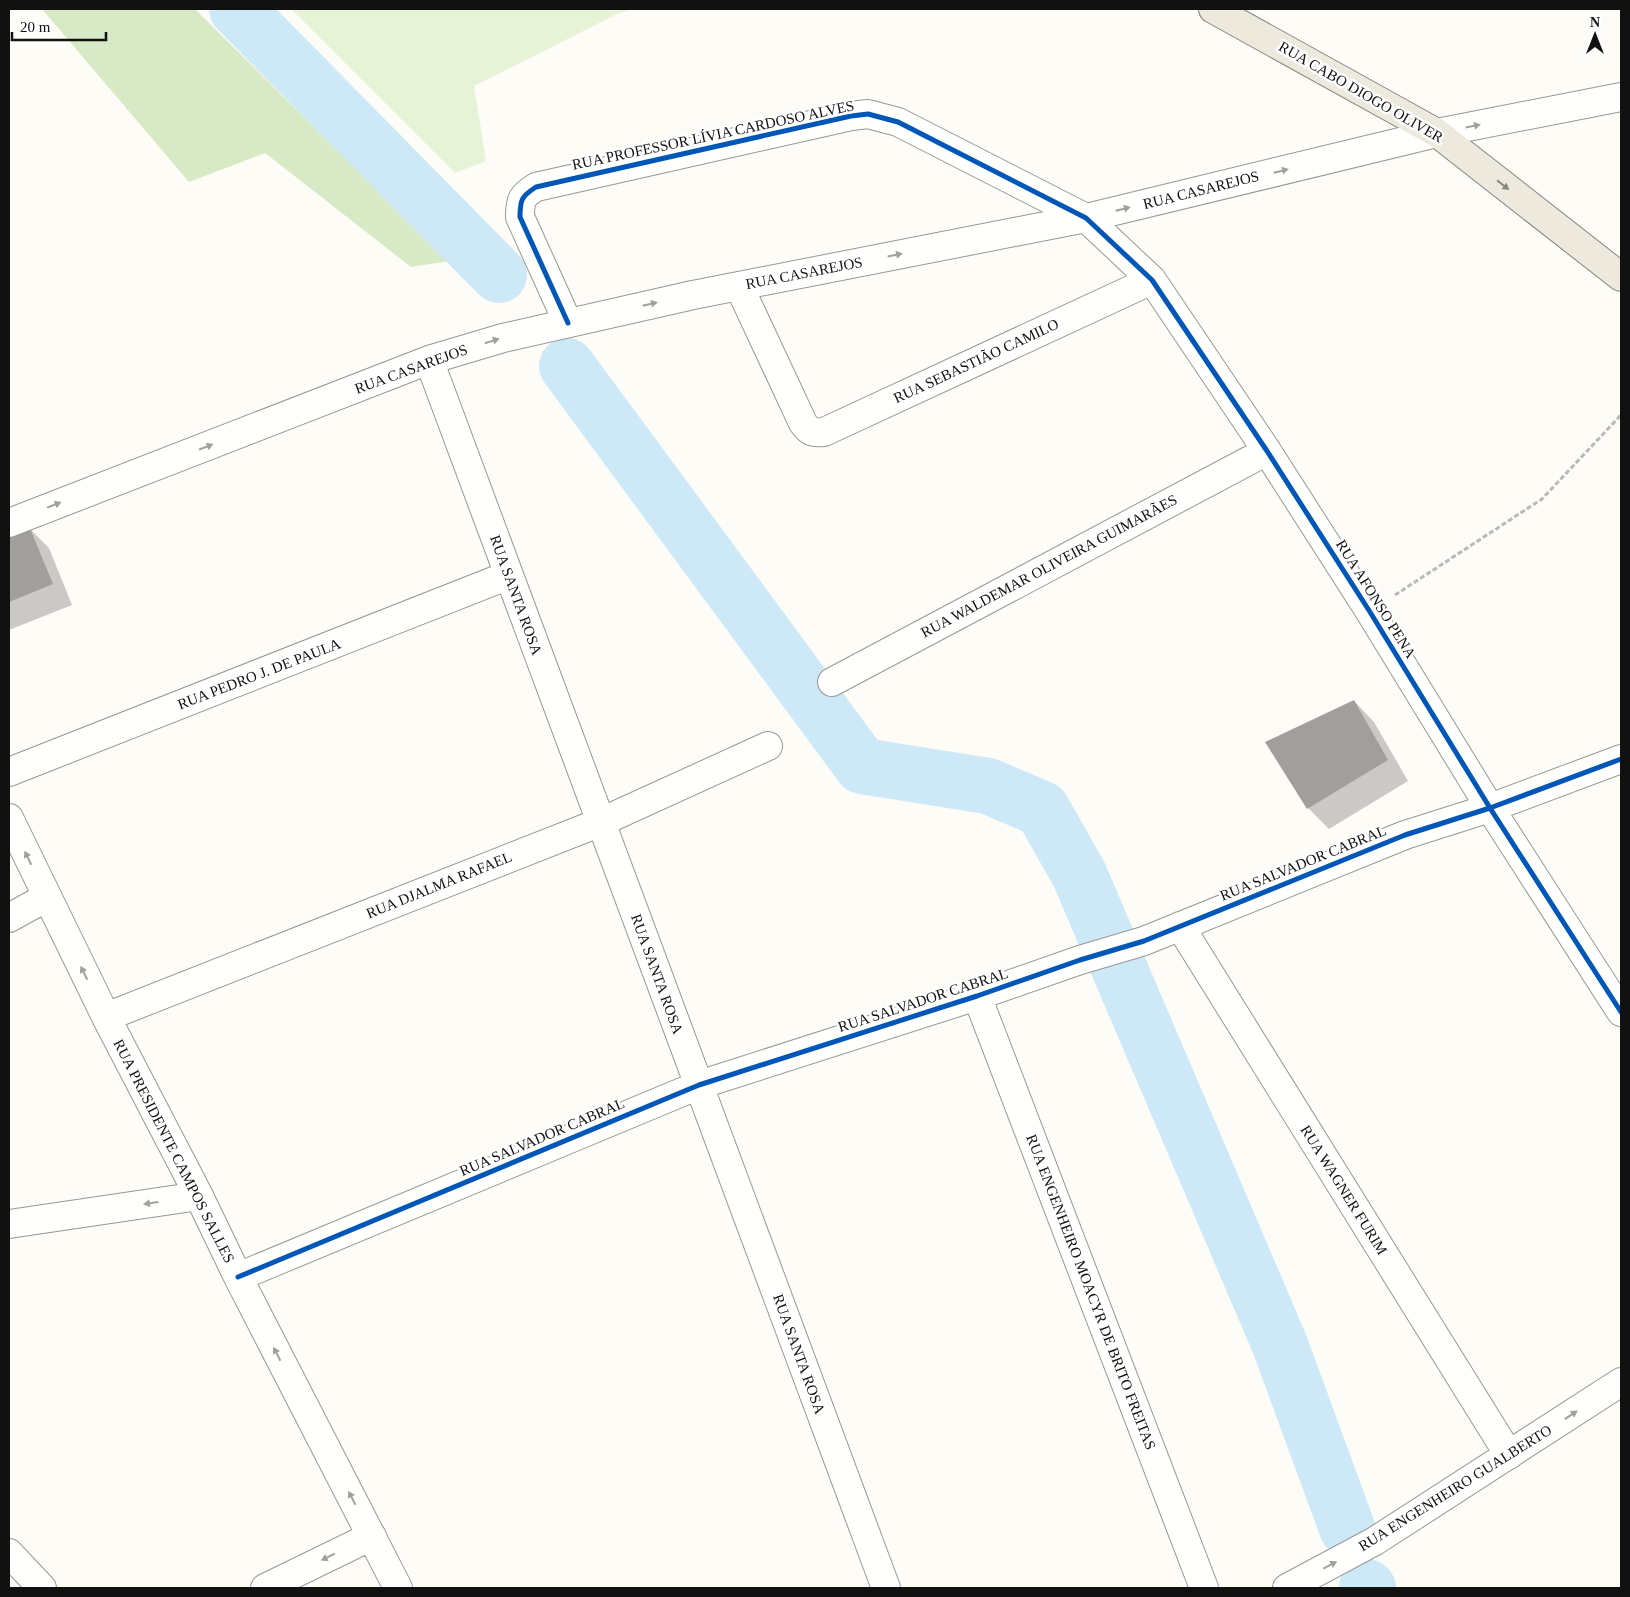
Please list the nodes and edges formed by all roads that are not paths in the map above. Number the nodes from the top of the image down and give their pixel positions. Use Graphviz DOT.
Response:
graph roads {
  1 [pos="1213,9"];
  2 [pos="1621,97"];
  3 [pos="1437,133"];
  4 [pos="1086,218"];
  5 [pos="1621,278"];
  6 [pos="1152,280"];
  7 [pos="739,286"];
  8 [pos="568,323"];
  9 [pos="429,360"];
  10 [pos="1267,451"];
  11 [pos="9,523"];
  12 [pos="509,575"];
  13 [pos="832,682"];
  14 [pos="768,746"];
  15 [pos="1621,759"];
  16 [pos="9,772"];
  17 [pos="1490,808"];
  18 [pos="9,818"];
  19 [pos="600,822"];
  20 [pos="47,897"];
  21 [pos="9,918"];
  22 [pos="1180,926"];
  23 [pos="977,996"];
  24 [pos="1621,1012"];
  25 [pos="106,1017"];
  26 [pos="699,1085"];
  27 [pos="199,1196"];
  28 [pos="9,1224"];
  29 [pos="238,1277"];
  30 [pos="1621,1382"];
  31 [pos="1509,1455"];
  32 [pos="372,1536"];
  33 [pos="9,1553"];
  34 [pos="42,1588"];
  35 [pos="265,1588"];
  36 [pos="398,1588"];
  37 [pos="886,1588"];
  38 [pos="1204,1588"];
  39 [pos="1287,1588"];
  1 -- 3 [label="main road, RUA CABO DIOGO OLIVER"];
  3 -- 2 [label="street, RUA CASAREJOS, one-way"];
  4 -- 3 [label="street, RUA CASAREJOS, one-way"];
  3 -- 5 [label="main road, RUA CABO DIOGO OLIVER, one-way"];
  4 -- 6 [label="street, RUA AFONSO PENA"];
  7 -- 4 [label="street, RUA CASAREJOS, one-way"];
  4 -- 8 [label="street, RUA PROFESSOR LÍVIA CARDOSO ALVES"];
  6 -- 7 [label="street, RUA SEBASTIÃO CAMILO"];
  6 -- 10 [label="street, RUA AFONSO PENA"];
  8 -- 7 [label="street, RUA CASAREJOS, one-way"];
  9 -- 8 [label="street, RUA CASAREJOS, one-way"];
  11 -- 9 [label="street, RUA CASAREJOS, one-way"];
  9 -- 12 [label="street, RUA SANTA ROSA"];
  10 -- 13 [label="street, RUA WALDEMAR OLIVEIRA GUIMARÃES"];
  10 -- 17 [label="street, RUA AFONSO PENA"];
  12 -- 16 [label="street, RUA PEDRO J. DE PAULA"];
  12 -- 19 [label="street, RUA SANTA ROSA"];
  14 -- 19 [label="street, RUA DJALMA RAFAEL"];
  15 -- 17 [label="street, RUA SALVADOR CABRAL"];
  17 -- 22 [label="street, RUA SALVADOR CABRAL"];
  17 -- 24 [label="street, RUA AFONSO PENA"];
  20 -- 18 [label="street, RUA PRESIDENTE CAMPOS SALLES, one-way"];
  19 -- 25 [label="street, RUA DJALMA RAFAEL"];
  19 -- 26 [label="street, RUA SANTA ROSA"];
  20 -- 21 [label="street"];
  25 -- 20 [label="street, RUA PRESIDENTE CAMPOS SALLES, one-way"];
  22 -- 23 [label="street, RUA SALVADOR CABRAL"];
  22 -- 31 [label="street, RUA WAGNER FURIM"];
  23 -- 26 [label="street, RUA SALVADOR CABRAL"];
  23 -- 38 [label="street, RUA ENGENHEIRO MOACYR DE BRITO FREITAS"];
  25 -- 27 [label="street, RUA PRESIDENTE CAMPOS SALLES"];
  26 -- 29 [label="street, RUA SALVADOR CABRAL"];
  26 -- 37 [label="street, RUA SANTA ROSA"];
  27 -- 28 [label="street, one-way"];
  27 -- 29 [label="street, RUA PRESIDENTE CAMPOS SALLES"];
  32 -- 29 [label="street, RUA PRESIDENTE CAMPOS SALLES, one-way"];
  31 -- 30 [label="street, RUA ENGENHEIRO GUALBERTO, one-way"];
  39 -- 31 [label="street, RUA ENGENHEIRO GUALBERTO, one-way"];
  32 -- 35 [label="street, one-way"];
  32 -- 36 [label="street, RUA PRESIDENTE CAMPOS SALLES"];
  33 -- 34 [label="street"];
}
